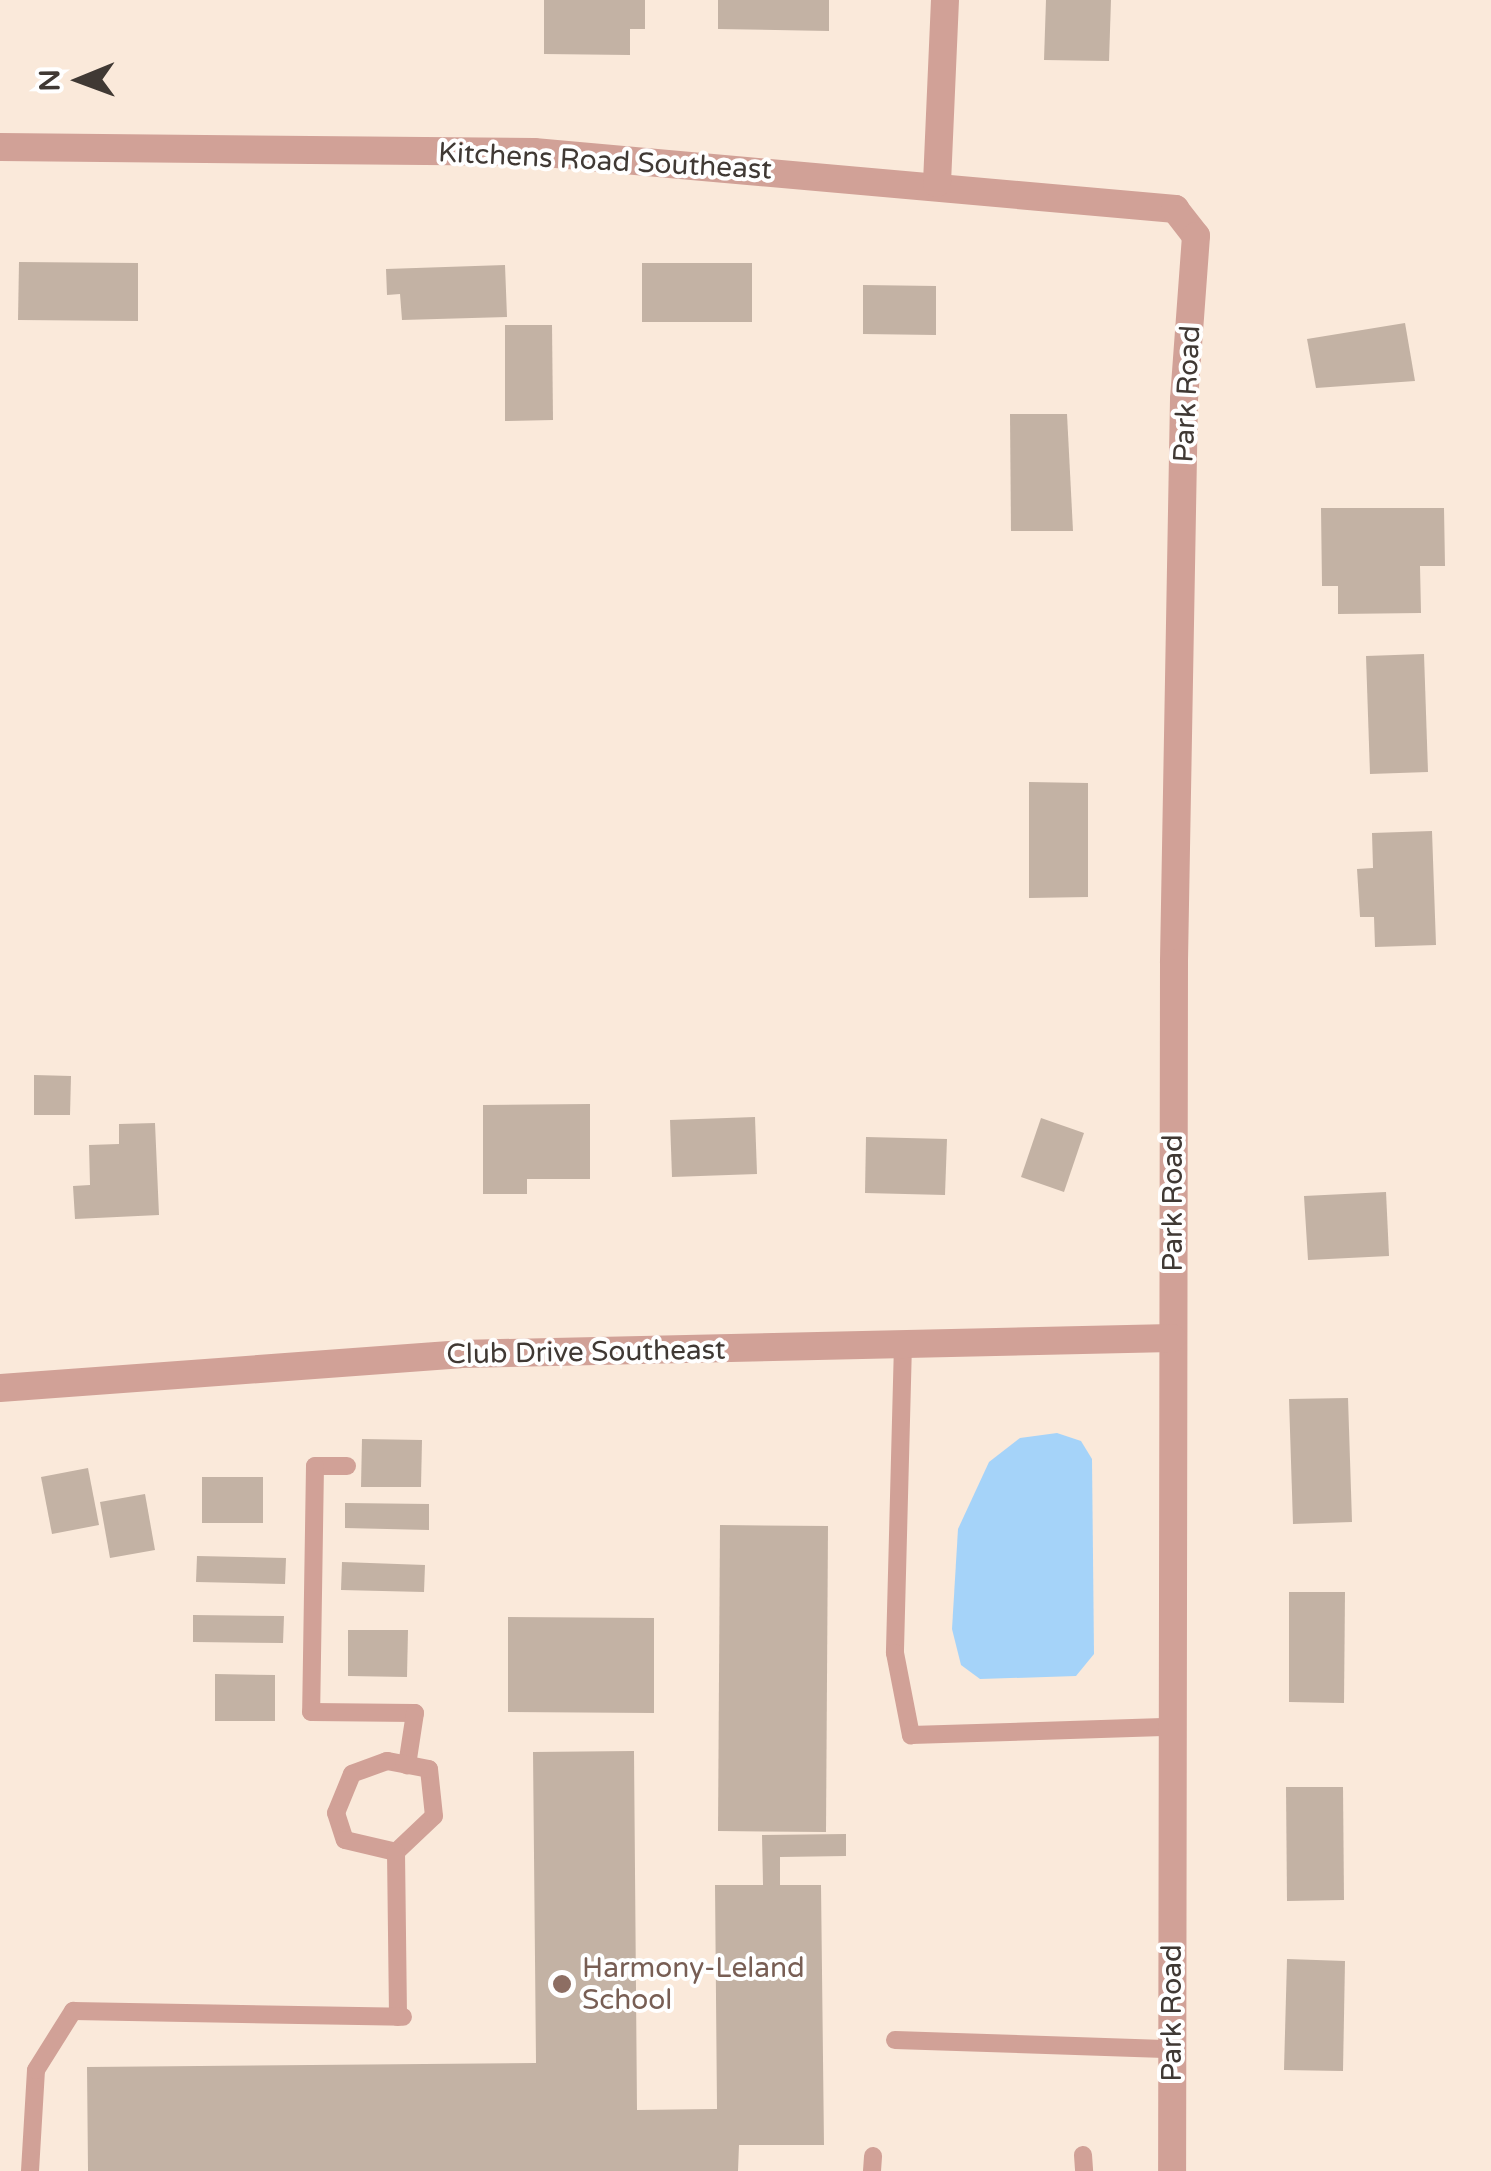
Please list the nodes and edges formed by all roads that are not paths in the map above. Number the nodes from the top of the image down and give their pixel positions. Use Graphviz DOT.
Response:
graph roads {
  1 [pos="945,0"];
  2 [pos="0,146"];
  3 [pos="937,183"];
  4 [pos="1196,236"];
  5 [pos="1172,1338"];
  6 [pos="903,1344"];
  7 [pos="0,1388"];
  8 [pos="347,1466"];
  9 [pos="1171,1727"];
  10 [pos="407,1765"];
  11 [pos="396,1852"];
  12 [pos="895,2040"];
  13 [pos="1172,2049"];
  14 [pos="30,2171"];
  15 [pos="1172,2171"];
  1 -- 3 [label="street"];
  2 -- 3 [label="street, Kitchens Road Southeast"];
  3 -- 4 [label="street, Kitchens Road Southeast"];
  4 -- 5 [label="street, Park Road"];
  5 -- 6 [label="street, Club Drive Southeast"];
  5 -- 9 [label="street, Park Road"];
  6 -- 7 [label="street, Club Drive Southeast"];
  6 -- 9 [label="lane"];
  8 -- 10 [label="lane"];
  9 -- 13 [label="street, Park Road"];
  10 -- 11 [label="lane"];
  10 -- 11 [label="lane"];
  11 -- 14 [label="lane"];
  12 -- 13 [label="lane"];
  13 -- 15 [label="street, Park Road"];
}
